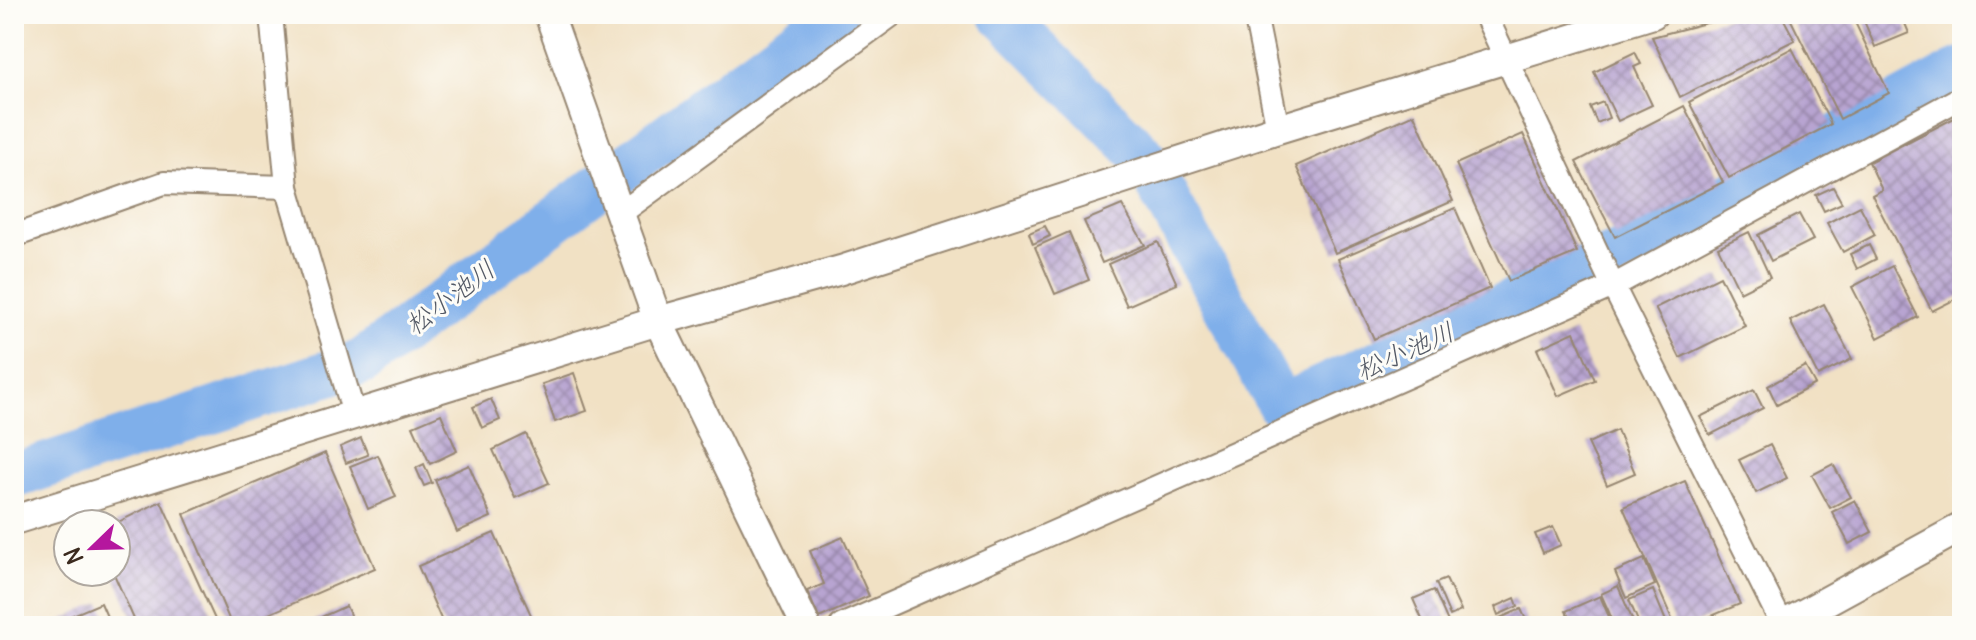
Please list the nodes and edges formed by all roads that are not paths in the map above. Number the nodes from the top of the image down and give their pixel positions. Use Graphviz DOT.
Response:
graph roads {
  1 [pos="271,14"];
  2 [pos="549,14"];
  3 [pos="893,14"];
  4 [pos="1255,14"];
  5 [pos="1485,14"];
  6 [pos="1653,14"];
  7 [pos="1506,58"];
  8 [pos="1962,97"];
  9 [pos="1278,129"];
  10 [pos="287,187"];
  11 [pos="621,212"];
  12 [pos="14,236"];
  13 [pos="1611,282"];
  14 [pos="658,321"];
  15 [pos="354,414"];
  16 [pos="14,520"];
  17 [pos="1962,527"];
  18 [pos="806,626"];
  19 [pos="841,626"];
  20 [pos="1782,626"];
  1 -- 10 [label="street"];
  2 -- 11 [label="street"];
  3 -- 11 [label="street"];
  4 -- 9 [label="street"];
  5 -- 7 [label="street"];
  6 -- 7 [label="street"];
  7 -- 9 [label="street"];
  7 -- 13 [label="street"];
  8 -- 13 [label="street"];
  9 -- 14 [label="street"];
  10 -- 12 [label="street"];
  10 -- 15 [label="street"];
  11 -- 14 [label="street"];
  13 -- 19 [label="street"];
  13 -- 20 [label="street"];
  14 -- 15 [label="street"];
  14 -- 18 [label="street"];
  15 -- 16 [label="street"];
  17 -- 20 [label="street"];
}
